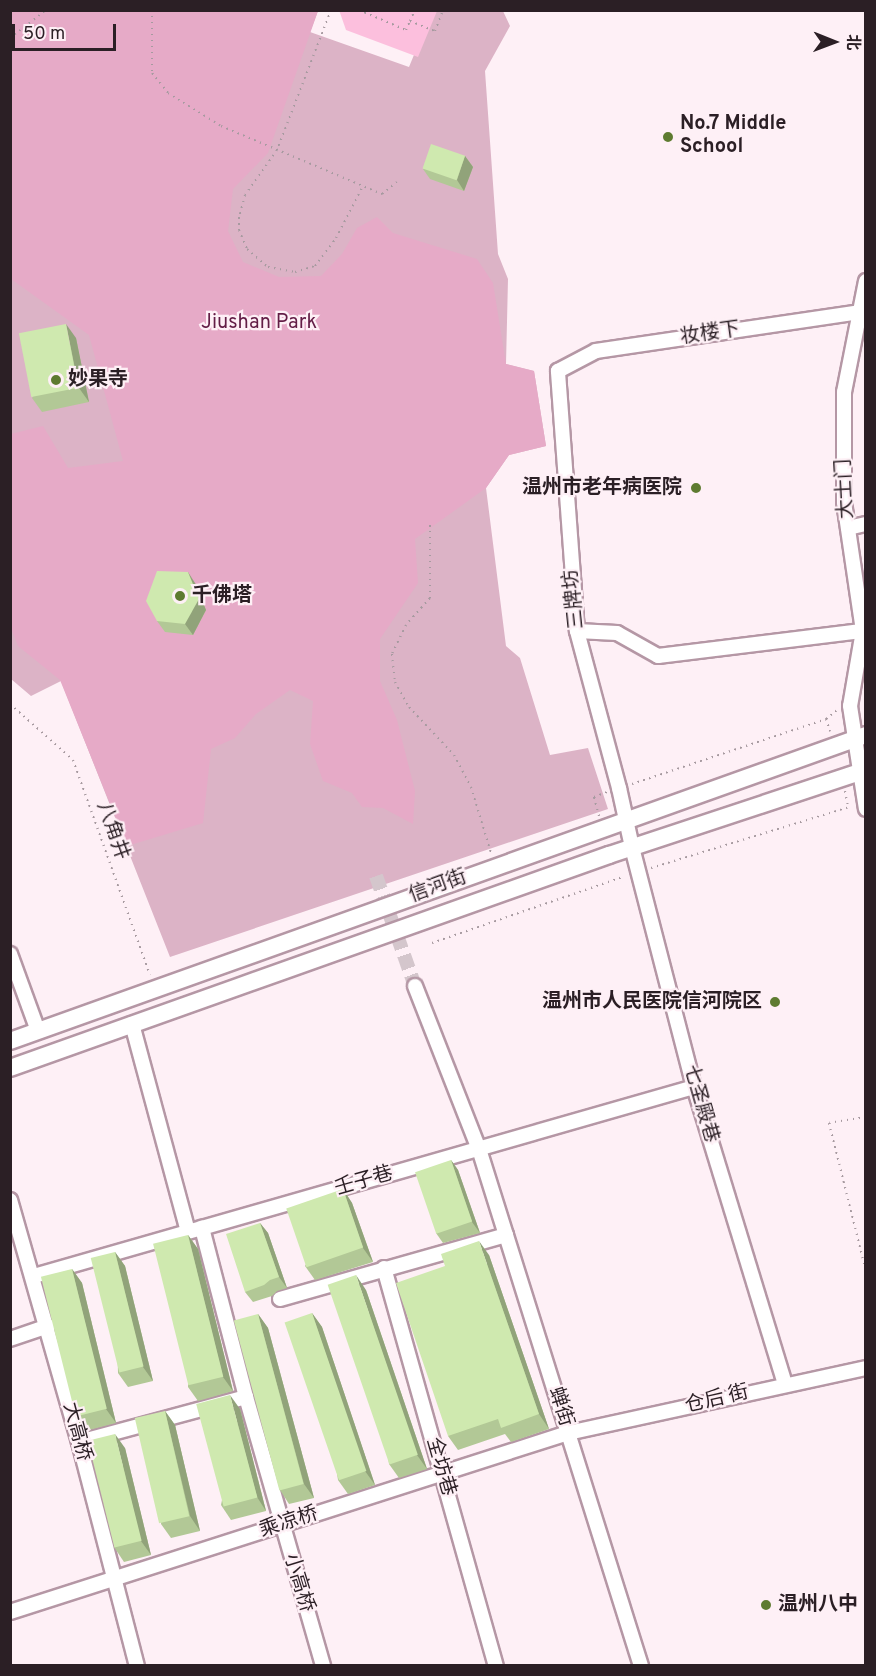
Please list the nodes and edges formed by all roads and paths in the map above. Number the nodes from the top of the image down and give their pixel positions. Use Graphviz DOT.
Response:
graph roads {
  1 [pos="46,10"];
  2 [pos="152,10"];
  3 [pos="331,10"];
  4 [pos="359,10"];
  5 [pos="415,10"];
  6 [pos="443,10"];
  7 [pos="410,21"];
  8 [pos="10,38"];
  9 [pos="277,150"];
  10 [pos="398,182"];
  11 [pos="363,186"];
  12 [pos="866,281"];
  13 [pos="862,311"];
  14 [pos="558,371"];
  15 [pos="866,524"];
  16 [pos="430,525"];
  17 [pos="848,528"];
  18 [pos="863,631"];
  19 [pos="577,632"];
  20 [pos="10,704"];
  21 [pos="826,719"];
  22 [pos="859,737"];
  23 [pos="862,771"];
  24 [pos="619,788"];
  25 [pos="594,797"];
  26 [pos="866,809"];
  27 [pos="626,820"];
  28 [pos="632,848"];
  29 [pos="496,867"];
  30 [pos="10,954"];
  31 [pos="415,986"];
  32 [pos="155,989"];
  33 [pos="132,1024"];
  34 [pos="38,1031"];
  35 [pos="10,1041"];
  36 [pos="10,1068"];
  37 [pos="694,1087"];
  38 [pos="866,1117"];
  39 [pos="479,1149"];
  40 [pos="10,1200"];
  41 [pos="202,1228"];
  42 [pos="188,1232"];
  43 [pos="506,1234"];
  44 [pos="384,1268"];
  45 [pos="866,1272"];
  46 [pos="34,1276"];
  47 [pos="280,1299"];
  48 [pos="48,1326"];
  49 [pos="10,1339"];
  50 [pos="866,1368"];
  51 [pos="785,1384"];
  52 [pos="246,1397"];
  53 [pos="568,1433"];
  54 [pos="79,1442"];
  55 [pos="442,1474"];
  56 [pos="281,1526"];
  57 [pos="114,1580"];
  58 [pos="10,1612"];
  59 [pos="137,1665"];
  60 [pos="323,1665"];
  61 [pos="496,1665"];
  62 [pos="641,1665"];
  1 -- 8 [label="path"];
  2 -- 9 [label="path"];
  3 -- 9 [label="path"];
  4 -- 7 [label="path"];
  5 -- 7 [label="path"];
  6 -- 7 [label="path"];
  9 -- 11 [label="path"];
  9 -- 11 [label="path"];
  10 -- 11 [label="path"];
  12 -- 13 [label="street, 大士门"];
  13 -- 14 [label="street, 妆楼下"];
  13 -- 17 [label="street, 大士门"];
  14 -- 19 [label="street, 三牌坊"];
  15 -- 17 [label="street"];
  16 -- 29 [label="path"];
  17 -- 18 [label="street, 大士门"];
  18 -- 19 [label="street"];
  18 -- 22 [label="street, 大士门"];
  19 -- 24 [label="street, 三牌坊"];
  20 -- 32 [label="path, 八角井"];
  21 -- 24 [label="path"];
  22 -- 23 [label="street, 大士门"];
  22 -- 27 [label="main road, 信河街"];
  23 -- 26 [label="street, 大士门"];
  23 -- 28 [label="main road, 信河街"];
  24 -- 25 [label="path"];
  24 -- 27 [label="street, 三牌坊"];
  27 -- 28 [label="street, 七圣殿巷"];
  27 -- 29 [label="main road, 信河街"];
  28 -- 33 [label="main road, 信河街"];
  28 -- 37 [label="street, 七圣殿巷"];
  29 -- 32 [label="main road, 信河街"];
  30 -- 34 [label="street"];
  31 -- 39 [label="street, 蝉街"];
  32 -- 34 [label="main road, 信河街"];
  33 -- 36 [label="main road, 信河街"];
  33 -- 42 [label="street"];
  34 -- 35 [label="main road, 信河街"];
  37 -- 39 [label="street, 壬子巷"];
  37 -- 51 [label="street, 七圣殿巷"];
  38 -- 45 [label="path"];
  39 -- 41 [label="street, 壬子巷"];
  39 -- 43 [label="street, 蝉街"];
  40 -- 46 [label="street, 大高桥"];
  41 -- 42 [label="street, 壬子巷"];
  41 -- 52 [label="street, 小高桥"];
  42 -- 46 [label="street, 壬子巷"];
  43 -- 44 [label="street"];
  43 -- 53 [label="street, 蝉街"];
  44 -- 47 [label="street"];
  44 -- 55 [label="street, 全坊巷"];
  46 -- 48 [label="street, 大高桥"];
  48 -- 49 [label="street"];
  48 -- 54 [label="street, 大高桥"];
  50 -- 51 [label="street, 仓后 街"];
  51 -- 53 [label="street, 仓后 街"];
  52 -- 54 [label="street"];
  52 -- 56 [label="street, 小高桥"];
  53 -- 55 [label="street, 乘凉桥"];
  53 -- 62 [label="street, 蝉街"];
  54 -- 57 [label="street, 大高桥"];
  55 -- 56 [label="street, 乘凉桥"];
  55 -- 61 [label="street, 全坊巷"];
  56 -- 57 [label="street, 乘凉桥"];
  56 -- 60 [label="street, 小高桥"];
  57 -- 58 [label="street, 乘凉桥"];
  57 -- 59 [label="street, 大高桥"];
}
